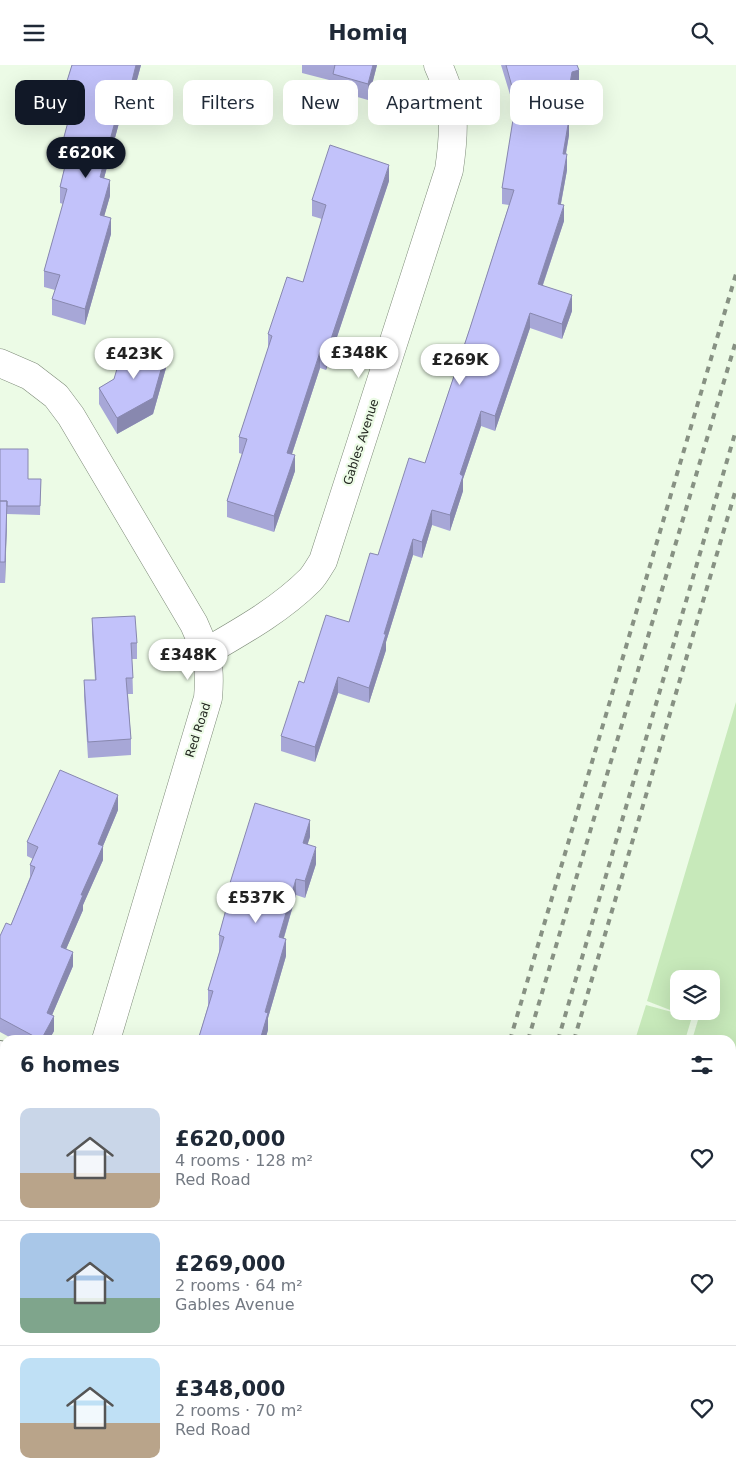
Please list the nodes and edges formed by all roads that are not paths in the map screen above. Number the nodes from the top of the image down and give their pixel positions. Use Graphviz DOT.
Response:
graph roads {
  1 [pos="438,65"];
  2 [pos="0,363"];
  3 [pos="206,652"];
  4 [pos="107,1035"];
  1 -- 3 [label="street, Gables Avenue"];
  2 -- 3 [label="street, Red Road"];
  3 -- 4 [label="street, Red Road"];
}
